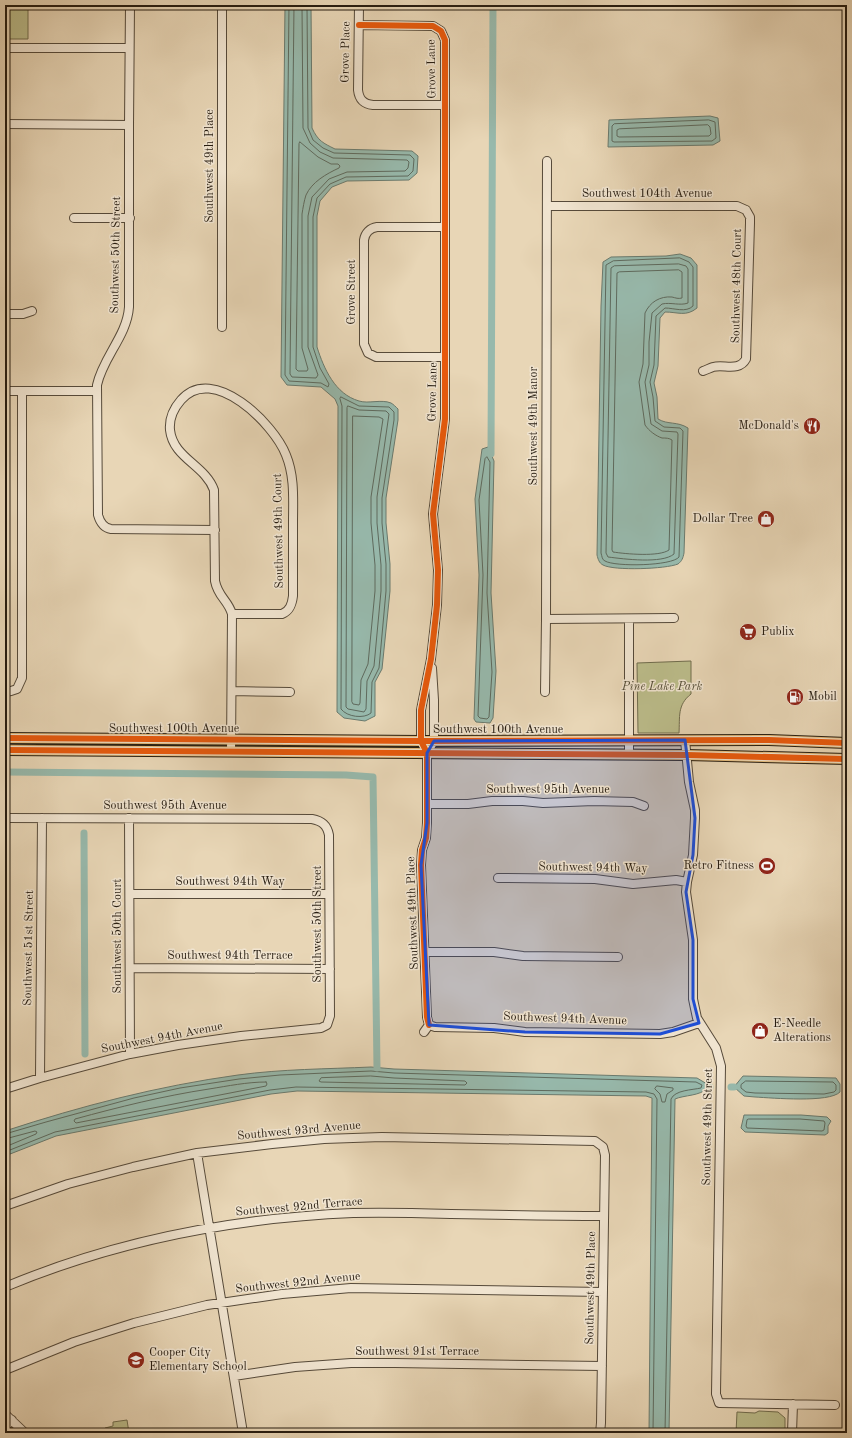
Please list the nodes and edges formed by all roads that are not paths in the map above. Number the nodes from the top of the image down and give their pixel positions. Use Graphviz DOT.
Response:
graph roads {
  1 [pos="130,5"];
  2 [pos="222,5"];
  3 [pos="359,5"];
  4 [pos="359,25"];
  5 [pos="5,48"];
  6 [pos="129,48"];
  7 [pos="444,105"];
  8 [pos="5,124"];
  9 [pos="128,125"];
  10 [pos="547,161"];
  11 [pos="547,206"];
  12 [pos="748,208"];
  13 [pos="74,218"];
  14 [pos="130,218"];
  15 [pos="444,227"];
  16 [pos="32,311"];
  17 [pos="5,314"];
  18 [pos="222,327"];
  19 [pos="445,357"];
  20 [pos="703,371"];
  21 [pos="5,391"];
  22 [pos="22,391"];
  23 [pos="97,391"];
  24 [pos="215,530"];
  25 [pos="232,614"];
  26 [pos="674,618"];
  27 [pos="546,619"];
  28 [pos="629,619"];
  29 [pos="431,659"];
  30 [pos="232,691"];
  31 [pos="5,692"];
  32 [pos="290,692"];
  33 [pos="545,692"];
  34 [pos="5,738"];
  35 [pos="231,740"];
  36 [pos="686,740"];
  37 [pos="421,741"];
  38 [pos="434,741"];
  39 [pos="629,741"];
  40 [pos="847,743"];
  41 [pos="5,750"];
  42 [pos="231,752"];
  43 [pos="427,753"];
  44 [pos="629,754"];
  45 [pos="687,755"];
  46 [pos="847,759"];
  47 [pos="427,804"];
  48 [pos="644,806"];
  49 [pos="5,818"];
  50 [pos="42,818"];
  51 [pos="129,818"];
  52 [pos="324,824"];
  53 [pos="498,878"];
  54 [pos="687,882"];
  55 [pos="130,894"];
  56 [pos="329,894"];
  57 [pos="425,952"];
  58 [pos="618,957"];
  59 [pos="130,968"];
  60 [pos="330,968"];
  61 [pos="699,1023"];
  62 [pos="327,1025"];
  63 [pos="427,1028"];
  64 [pos="130,1054"];
  65 [pos="40,1078"];
  66 [pos="5,1089"];
  67 [pos="601,1144"];
  68 [pos="197,1153"];
  69 [pos="5,1206"];
  70 [pos="604,1216"];
  71 [pos="210,1228"];
  72 [pos="5,1287"];
  73 [pos="603,1292"];
  74 [pos="223,1303"];
  75 [pos="602,1366"];
  76 [pos="5,1370"];
  77 [pos="234,1376"];
  78 [pos="792,1404"];
  79 [pos="835,1405"];
  80 [pos="5,1414"];
  81 [pos="12,1420"];
  82 [pos="5,1427"];
  83 [pos="25,1433"];
  84 [pos="243,1433"];
  85 [pos="600,1433"];
  86 [pos="792,1433"];
  1 -- 6 [label="street, Southwest 50th Street"];
  2 -- 18 [label="street, Southwest 49th Place"];
  3 -- 4 [label="street, Grove Place"];
  4 -- 7 [label="street, Grove Lane"];
  4 -- 7 [label="street, Grove Place"];
  5 -- 6 [label="street"];
  6 -- 9 [label="street, Southwest 50th Street"];
  7 -- 15 [label="street, Grove Lane"];
  8 -- 9 [label="street"];
  9 -- 14 [label="street, Southwest 50th Street"];
  10 -- 11 [label="street, Southwest 49th Manor"];
  11 -- 12 [label="street, Southwest 104th Avenue"];
  11 -- 27 [label="street, Southwest 49th Manor"];
  12 -- 20 [label="street, Southwest 48th Court"];
  13 -- 14 [label="street"];
  14 -- 23 [label="street, Southwest 50th Street"];
  15 -- 19 [label="street, Grove Lane"];
  15 -- 19 [label="street, Grove Street"];
  16 -- 17 [label="street"];
  19 -- 29 [label="street, Grove Lane"];
  21 -- 22 [label="street"];
  22 -- 23 [label="street"];
  22 -- 31 [label="street"];
  23 -- 24 [label="street, Southwest 50th Street"];
  24 -- 25 [label="street"];
  24 -- 25 [label="street, Southwest 49th Court"];
  25 -- 30 [label="street"];
  26 -- 28 [label="street"];
  27 -- 28 [label="street"];
  27 -- 33 [label="street, Southwest 49th Manor"];
  28 -- 39 [label="street"];
  29 -- 37 [label="street, Grove Lane"];
  29 -- 38 [label="street, Grove Lane"];
  30 -- 32 [label="street"];
  30 -- 35 [label="street"];
  34 -- 35 [label="main road, Southwest 100th Avenue"];
  35 -- 37 [label="main road, Southwest 100th Avenue"];
  35 -- 42 [label="street"];
  36 -- 39 [label="main road, Southwest 100th Avenue"];
  36 -- 40 [label="main road, Southwest 100th Avenue"];
  36 -- 45 [label="street, Southwest 49th Street"];
  37 -- 38 [label="main road, Southwest 100th Avenue"];
  37 -- 43 [label="street, Grove Lane"];
  38 -- 39 [label="main road, Southwest 100th Avenue"];
  38 -- 43 [label="street, Grove Lane"];
  39 -- 44 [label="street"];
  41 -- 42 [label="main road, Southwest 100th Avenue"];
  42 -- 43 [label="main road, Southwest 100th Avenue"];
  43 -- 44 [label="main road, Southwest 100th Avenue"];
  43 -- 47 [label="street, Southwest 49th Place"];
  44 -- 45 [label="main road, Southwest 100th Avenue"];
  45 -- 46 [label="main road, Southwest 100th Avenue"];
  45 -- 54 [label="street, Southwest 49th Street"];
  47 -- 48 [label="street, Southwest 95th Avenue"];
  47 -- 57 [label="street, Southwest 49th Place"];
  49 -- 50 [label="street, Southwest 95th Avenue"];
  50 -- 51 [label="street, Southwest 95th Avenue"];
  50 -- 65 [label="street, Southwest 51st Street"];
  51 -- 52 [label="street, Southwest 95th Avenue"];
  51 -- 55 [label="street, Southwest 50th Court"];
  52 -- 56 [label="street, Southwest 50th Street"];
  53 -- 54 [label="street, Southwest 94th Way"];
  54 -- 61 [label="street, Southwest 49th Street"];
  55 -- 56 [label="street, Southwest 94th Way"];
  55 -- 59 [label="street, Southwest 50th Court"];
  56 -- 60 [label="street, Southwest 50th Street"];
  57 -- 58 [label="street"];
  57 -- 63 [label="street, Southwest 49th Place"];
  59 -- 60 [label="street, Southwest 94th Terrace"];
  59 -- 64 [label="street, Southwest 50th Court"];
  60 -- 62 [label="street, Southwest 50th Street"];
  61 -- 63 [label="street, Southwest 94th Avenue"];
  61 -- 78 [label="street, Southwest 49th Street"];
  62 -- 64 [label="street, Southwest 94th Avenue"];
  64 -- 65 [label="street, Southwest 94th Avenue"];
  65 -- 66 [label="street, Southwest 94th Avenue"];
  67 -- 68 [label="street, Southwest 93rd Avenue"];
  67 -- 70 [label="street, Southwest 49th Place"];
  68 -- 69 [label="street, Southwest 93rd Avenue"];
  68 -- 71 [label="street"];
  70 -- 71 [label="street, Southwest 92nd Terrace"];
  70 -- 73 [label="street, Southwest 49th Place"];
  71 -- 72 [label="street, Southwest 92nd Terrace"];
  71 -- 74 [label="street"];
  73 -- 74 [label="street, Southwest 92nd Avenue"];
  73 -- 75 [label="street, Southwest 49th Place"];
  74 -- 76 [label="street, Southwest 92nd Avenue"];
  74 -- 77 [label="street"];
  75 -- 77 [label="street, Southwest 91st Terrace"];
  75 -- 85 [label="street, Southwest 49th Place"];
  77 -- 84 [label="street"];
  78 -- 79 [label="street"];
  78 -- 86 [label="street"];
  80 -- 81 [label="street"];
  81 -- 82 [label="street"];
  81 -- 83 [label="street"];
}
